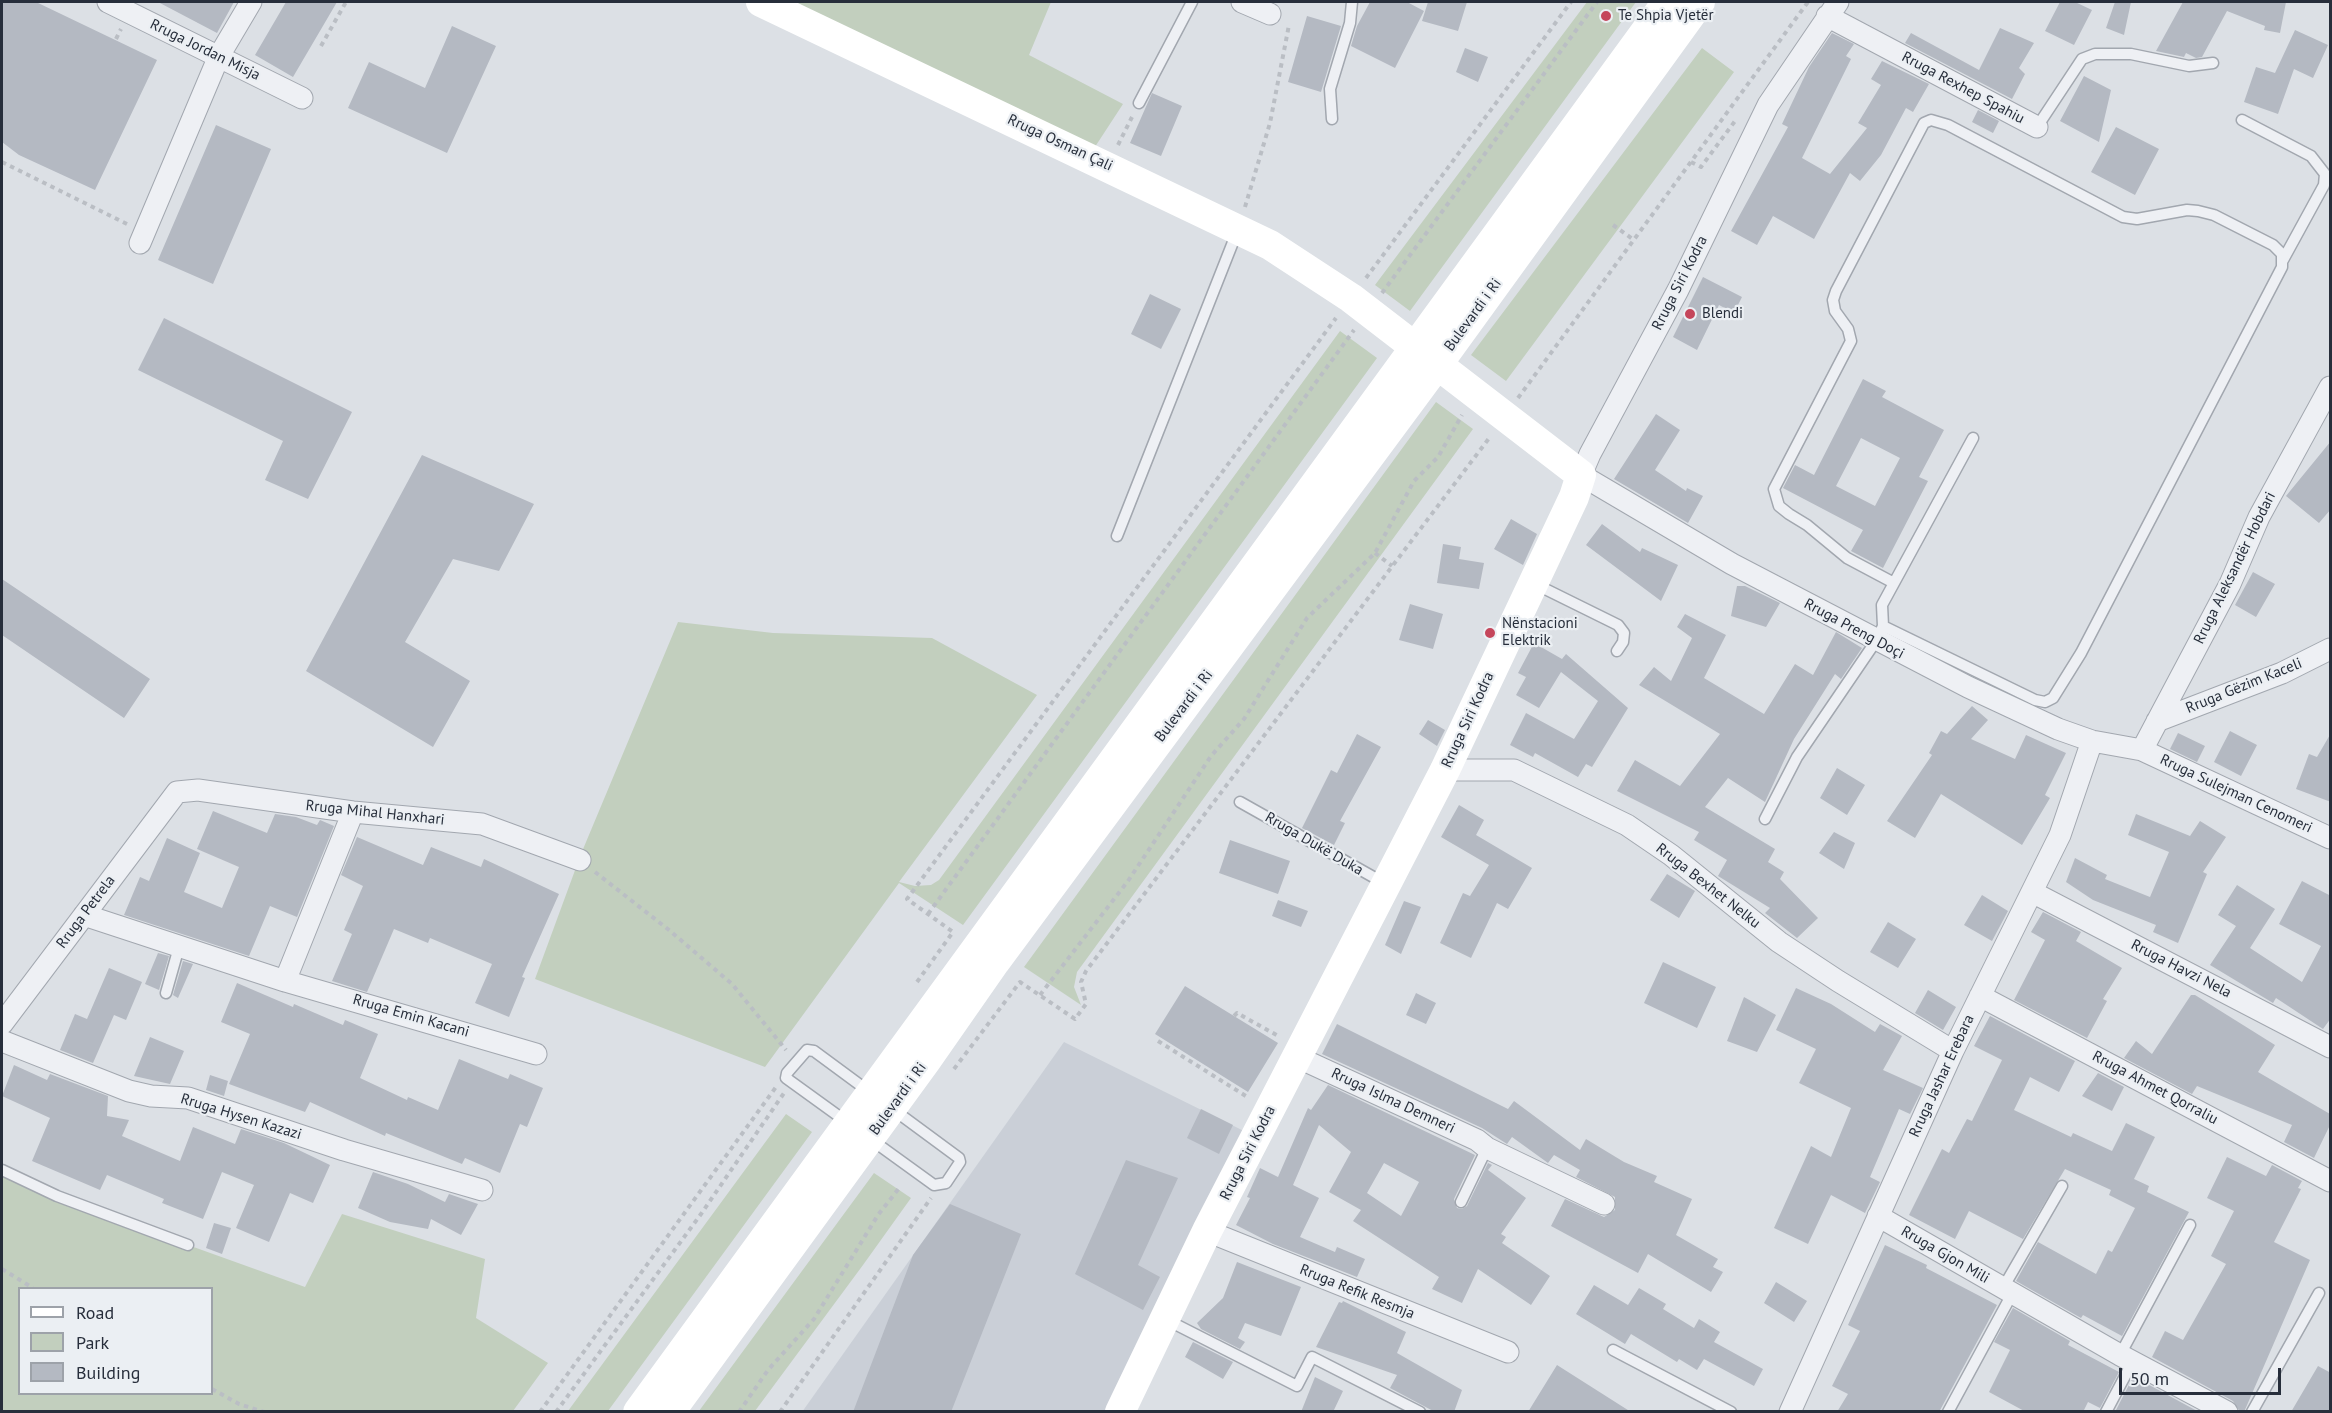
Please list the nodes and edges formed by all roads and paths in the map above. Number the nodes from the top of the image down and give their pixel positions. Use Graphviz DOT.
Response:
graph roads {
  1 [pos="108,2"];
  2 [pos="250,2"];
  3 [pos="346,2"];
  4 [pos="761,2"];
  5 [pos="1192,2"];
  6 [pos="1242,2"];
  7 [pos="1352,2"];
  8 [pos="1571,2"];
  9 [pos="1597,2"];
  10 [pos="1667,2"];
  11 [pos="1700,2"];
  12 [pos="1809,2"];
  13 [pos="1833,9"];
  14 [pos="1270,14"];
  15 [pos="321,46"];
  16 [pos="219,56"];
  17 [pos="2212,63"];
  18 [pos="302,98"];
  19 [pos="1139,103"];
  20 [pos="1332,119"];
  21 [pos="2242,120"];
  22 [pos="1718,125"];
  23 [pos="2037,127"];
  24 [pos="1737,136"];
  25 [pos="2,162"];
  26 [pos="1108,166"];
  27 [pos="107,214"];
  28 [pos="1613,225"];
  29 [pos="1238,228"];
  30 [pos="1634,240"];
  31 [pos="140,243"];
  32 [pos="2283,260"];
  33 [pos="1383,291"];
  34 [pos="1349,300"];
  35 [pos="1348,337"];
  36 [pos="1426,356"];
  37 [pos="2331,387"];
  38 [pos="1514,403"];
  39 [pos="1462,415"];
  40 [pos="1490,437"];
  41 [pos="1973,438"];
  42 [pos="1581,476"];
  43 [pos="1117,536"];
  44 [pos="1375,553"];
  45 [pos="1392,566"];
  46 [pos="1532,583"];
  47 [pos="1894,583"];
  48 [pos="1880,633"];
  49 [pos="2331,650"];
  50 [pos="1617,651"];
  51 [pos="2157,721"];
  52 [pos="2092,741"];
  53 [pos="2142,750"];
  54 [pos="1445,770"];
  55 [pos="169,800"];
  56 [pos="1240,802"];
  57 [pos="353,812"];
  58 [pos="1765,819"];
  59 [pos="2331,838"];
  60 [pos="580,860"];
  61 [pos="1387,885"];
  62 [pos="2032,892"];
  63 [pos="928,914"];
  64 [pos="84,915"];
  65 [pos="179,947"];
  66 [pos="285,981"];
  67 [pos="913,988"];
  68 [pos="166,993"];
  69 [pos="1040,995"];
  70 [pos="1980,996"];
  71 [pos="1234,1016"];
  72 [pos="2,1024"];
  73 [pos="2,1041"];
  74 [pos="1158,1041"];
  75 [pos="2331,1047"];
  76 [pos="1953,1051"];
  77 [pos="1299,1052"];
  78 [pos="536,1054"];
  79 [pos="796,1061"];
  80 [pos="952,1072"];
  81 [pos="789,1077"];
  82 [pos="881,1101"];
  83 [pos="1269,1111"];
  84 [pos="859,1130"];
  85 [pos="1487,1148"];
  86 [pos="2,1170"];
  87 [pos="2331,1181"];
  88 [pos="940,1185"];
  89 [pos="2062,1186"];
  90 [pos="900,1187"];
  91 [pos="482,1190"];
  92 [pos="1461,1202"];
  93 [pos="1604,1204"];
  94 [pos="1878,1216"];
  95 [pos="2190,1225"];
  96 [pos="1207,1232"];
  97 [pos="188,1245"];
  98 [pos="2,1269"];
  99 [pos="31,1287"];
  100 [pos="2008,1291"];
  101 [pos="2319,1293"];
  102 [pos="1164,1319"];
  103 [pos="1613,1350"];
  104 [pos="1508,1352"];
  105 [pos="2127,1358"];
  106 [pos="213,1390"];
  107 [pos="264,1412"];
  108 [pos="540,1412"];
  109 [pos="556,1412"];
  110 [pos="638,1412"];
  111 [pos="670,1412"];
  112 [pos="739,1412"];
  113 [pos="780,1412"];
  114 [pos="1120,1412"];
  115 [pos="1420,1412"];
  116 [pos="1731,1412"];
  117 [pos="1790,1412"];
  118 [pos="1948,1412"];
  119 [pos="2106,1412"];
  120 [pos="2227,1412"];
  121 [pos="2252,1412"];
  1 -- 16 [label="street, Rruga Jordan Misja"];
  2 -- 16 [label="street"];
  3 -- 15 [label="path"];
  4 -- 26 [label="main road, Rruga Osman Çali"];
  5 -- 19 [label="lane"];
  6 -- 14 [label="street"];
  7 -- 20 [label="lane"];
  8 -- 34 [label="path"];
  9 -- 33 [label="path"];
  10 -- 36 [label="main road, Bulevardi i Ri"];
  11 -- 36 [label="main road, Bulevardi i Ri"];
  12 -- 22 [label="path"];
  13 -- 23 [label="street, Rruga Rexhep Spahiu"];
  13 -- 42 [label="street, Rruga Siri Kodra"];
  14 -- 29 [label="path"];
  16 -- 18 [label="street, Rruga Jordan Misja"];
  16 -- 31 [label="street"];
  17 -- 23 [label="lane, Rruga Rexhep Spahiu"];
  19 -- 26 [label="path"];
  21 -- 32 [label="lane"];
  22 -- 24 [label="path"];
  22 -- 30 [label="path"];
  25 -- 27 [label="path"];
  26 -- 29 [label="main road, Rruga Osman Çali"];
  28 -- 30 [label="path"];
  29 -- 34 [label="main road, Rruga Osman Çali"];
  29 -- 43 [label="lane"];
  30 -- 38 [label="path"];
  32 -- 47 [label="lane"];
  32 -- 48 [label="lane"];
  34 -- 36 [label="main road, Rruga Osman Çali"];
  34 -- 63 [label="path"];
  35 -- 63 [label="path"];
  36 -- 42 [label="main road, Rruga Osman Çali"];
  36 -- 82 [label="main road, Bulevardi i Ri"];
  37 -- 51 [label="street, Rruga Aleksandër Hobdari"];
  39 -- 44 [label="path"];
  40 -- 45 [label="path"];
  41 -- 47 [label="lane"];
  42 -- 46 [label="main road, Rruga Siri Kodra"];
  42 -- 48 [label="street, Rruga Preng Doçi"];
  44 -- 45 [label="path"];
  44 -- 69 [label="path"];
  45 -- 69 [label="path"];
  46 -- 50 [label="lane"];
  46 -- 54 [label="main road, Rruga Siri Kodra"];
  47 -- 48 [label="lane"];
  48 -- 52 [label="street, Rruga Preng Doçi"];
  48 -- 58 [label="lane"];
  49 -- 51 [label="street, Rruga Gëzim Kaceli"];
  51 -- 53 [label="street, Rruga Aleksandër Hobdari"];
  52 -- 53 [label="street, Rruga Preng Doçi"];
  52 -- 62 [label="street, Rruga Jashar Erebara"];
  53 -- 59 [label="street, Rruga Sulejman Cenomeri"];
  54 -- 61 [label="main road, Rruga Siri Kodra"];
  54 -- 76 [label="street, Rruga Bexhet Nelku"];
  55 -- 57 [label="street, Rruga Mihal Hanxhari"];
  55 -- 64 [label="street, Rruga Petrela"];
  56 -- 61 [label="lane, Rruga Dukë Duka"];
  57 -- 60 [label="street, Rruga Mihal Hanxhari"];
  57 -- 66 [label="street"];
  60 -- 79 [label="path"];
  61 -- 77 [label="main road, Rruga Siri Kodra"];
  62 -- 70 [label="street, Rruga Jashar Erebara"];
  62 -- 75 [label="street, Rruga Havzi Nela"];
  63 -- 67 [label="path"];
  64 -- 65 [label="street, Rruga Emin Kacani"];
  64 -- 72 [label="street, Rruga Petrela"];
  65 -- 66 [label="street, Rruga Emin Kacani"];
  65 -- 68 [label="lane"];
  66 -- 78 [label="street, Rruga Emin Kacani"];
  69 -- 80 [label="path"];
  70 -- 76 [label="street, Rruga Jashar Erebara"];
  70 -- 87 [label="street, Rruga Ahmet Qorraliu"];
  71 -- 77 [label="path"];
  73 -- 91 [label="street, Rruga Hysen Kazazi"];
  74 -- 83 [label="path"];
  76 -- 94 [label="street, Rruga Jashar Erebara"];
  77 -- 83 [label="main road, Rruga Siri Kodra"];
  77 -- 85 [label="street, Rruga Islma Demneri"];
  79 -- 81 [label="lane"];
  79 -- 82 [label="lane"];
  81 -- 84 [label="lane"];
  81 -- 108 [label="path"];
  81 -- 109 [label="path"];
  82 -- 84 [label="main road, Bulevardi i Ri"];
  82 -- 88 [label="lane"];
  83 -- 96 [label="main road, Rruga Siri Kodra"];
  84 -- 88 [label="lane"];
  84 -- 110 [label="main road, Bulevardi i Ri"];
  84 -- 111 [label="main road, Bulevardi i Ri"];
  85 -- 92 [label="lane"];
  85 -- 93 [label="street, Rruga Islma Demneri"];
  86 -- 97 [label="lane"];
  88 -- 113 [label="path"];
  89 -- 100 [label="lane"];
  90 -- 112 [label="path"];
  94 -- 100 [label="street, Rruga Gjon Mili"];
  94 -- 117 [label="street, Rruga Jashar Erebara"];
  95 -- 105 [label="lane"];
  96 -- 102 [label="main road, Rruga Siri Kodra"];
  96 -- 104 [label="street, Rruga Refik Resmja"];
  98 -- 99 [label="path"];
  100 -- 105 [label="street, Rruga Gjon Mili"];
  100 -- 118 [label="lane"];
  101 -- 121 [label="lane"];
  102 -- 114 [label="main road, Rruga Siri Kodra"];
  102 -- 115 [label="lane"];
  103 -- 116 [label="lane"];
  105 -- 119 [label="lane"];
  105 -- 120 [label="street, Rruga Gjon Mili"];
  106 -- 107 [label="path"];
}
